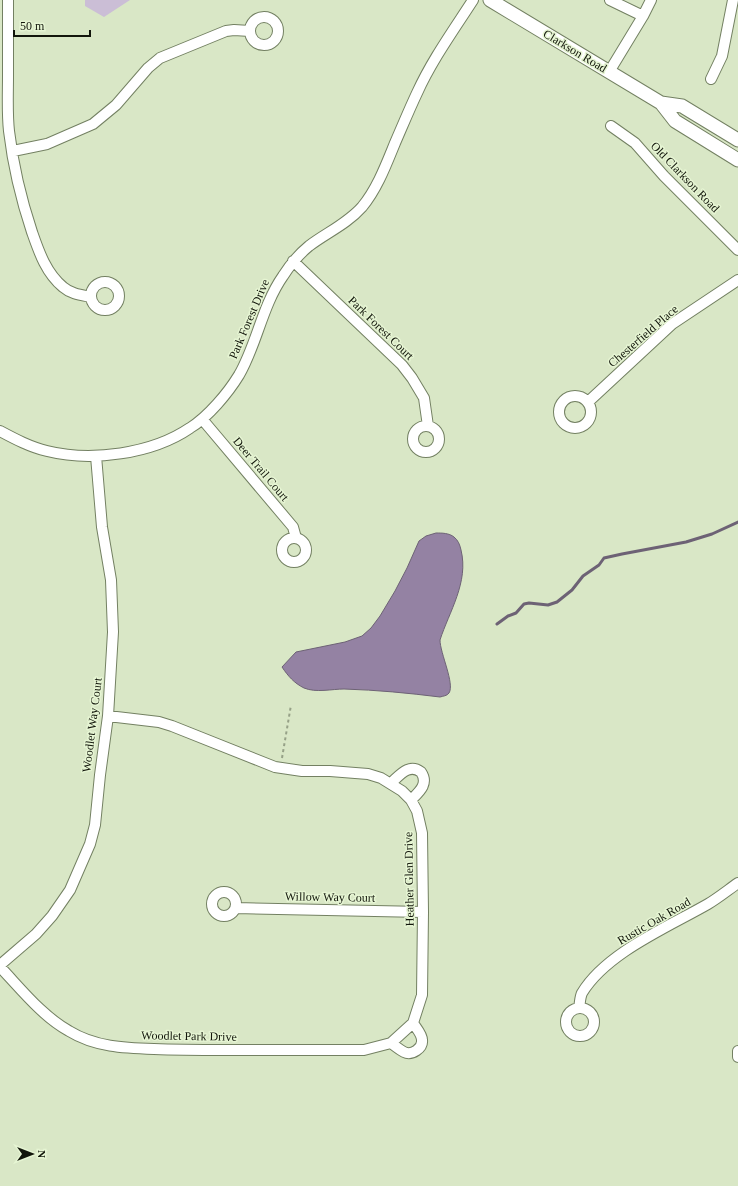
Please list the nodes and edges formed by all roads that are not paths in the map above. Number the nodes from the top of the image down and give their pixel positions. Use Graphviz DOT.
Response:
graph roads {
  1 [pos="8,0"];
  2 [pos="473,0"];
  3 [pos="490,0"];
  4 [pos="610,0"];
  5 [pos="651,0"];
  6 [pos="733,0"];
  7 [pos="643,16"];
  8 [pos="250,31"];
  9 [pos="609,72"];
  10 [pos="711,79"];
  11 [pos="660,103"];
  12 [pos="610,126"];
  13 [pos="738,140"];
  14 [pos="13,151"];
  15 [pos="738,160"];
  16 [pos="738,250"];
  17 [pos="293,261"];
  18 [pos="738,280"];
  19 [pos="91,297"];
  20 [pos="588,402"];
  21 [pos="202,419"];
  22 [pos="428,426"];
  23 [pos="0,431"];
  24 [pos="96,456"];
  25 [pos="296,538"];
  26 [pos="108,716"];
  27 [pos="391,783"];
  28 [pos="411,800"];
  29 [pos="738,883"];
  30 [pos="236,908"];
  31 [pos="423,912"];
  32 [pos="0,966"];
  33 [pos="579,1008"];
  34 [pos="413,1023"];
  35 [pos="402,1033"];
  36 [pos="391,1043"];
  37 [pos="738,1051"];
  38 [pos="738,1057"];
  1 -- 14 [label="street"];
  2 -- 17 [label="street, Park Forest Drive"];
  3 -- 9 [label="main road, Clarkson Road"];
  4 -- 7 [label="street"];
  5 -- 7 [label="street"];
  6 -- 10 [label="street"];
  7 -- 9 [label="street"];
  8 -- 14 [label="street"];
  9 -- 11 [label="main road, Clarkson Road"];
  11 -- 13 [label="main road, Clarkson Road"];
  11 -- 15 [label="main road, Clarkson Road"];
  12 -- 16 [label="street, Old Clarkson Road"];
  14 -- 19 [label="street"];
  17 -- 21 [label="street, Park Forest Drive"];
  17 -- 22 [label="street, Park Forest Court"];
  18 -- 20 [label="street, Chesterfield Place"];
  21 -- 24 [label="street, Park Forest Drive"];
  21 -- 25 [label="street, Deer Trail Court"];
  23 -- 24 [label="street, Park Forest Drive"];
  24 -- 26 [label="street, Woodlet Way Court"];
  26 -- 27 [label="street, Heather Glen Drive"];
  26 -- 32 [label="street, Woodlet Way Court"];
  27 -- 28 [label="street, Heather Glen Drive"];
  27 -- 28 [label="street"];
  28 -- 31 [label="street, Heather Glen Drive"];
  29 -- 33 [label="street, Rustic Oak Road"];
  30 -- 31 [label="street, Willow Way Court"];
  31 -- 34 [label="street, Heather Glen Drive"];
  32 -- 36 [label="street, Woodlet Park Drive"];
  34 -- 35 [label="street, Heather Glen Drive"];
  34 -- 36 [label="street"];
  35 -- 36 [label="street, Woodlet Park Drive"];
  37 -- 38 [label="street"];
}
